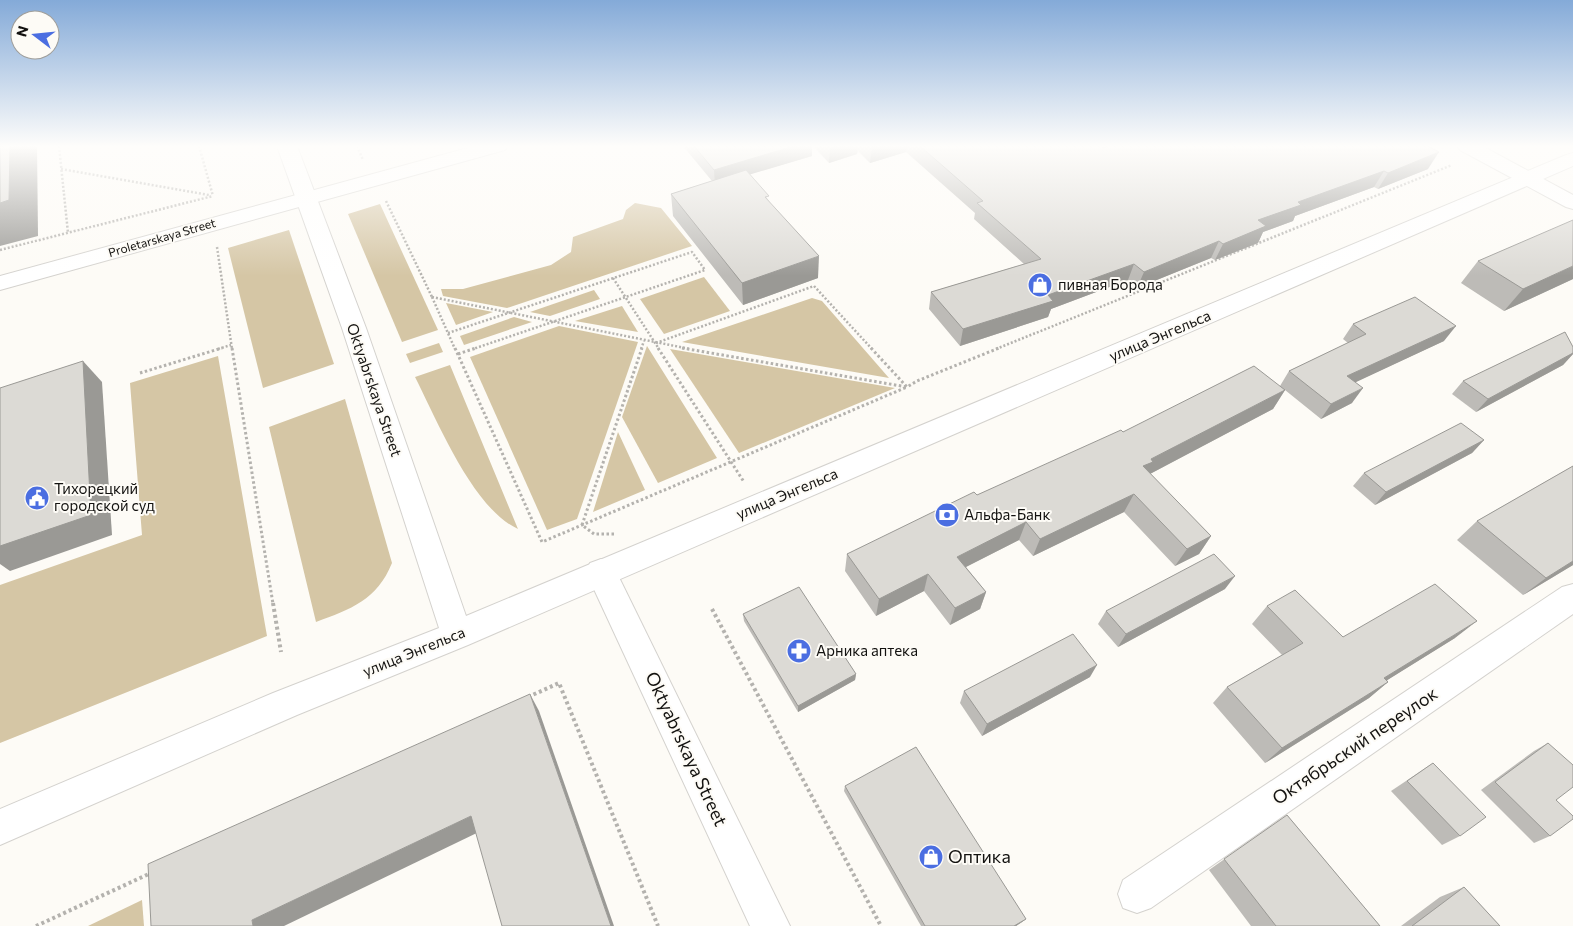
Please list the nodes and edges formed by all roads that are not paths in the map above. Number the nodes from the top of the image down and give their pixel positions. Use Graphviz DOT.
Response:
graph roads {
  1 [pos="304,189"];
  2 [pos="340,189"];
  3 [pos="1505,189"];
  4 [pos="1548,189"];
  5 [pos="308,198"];
  6 [pos="1573,203"];
  7 [pos="0,283"];
  8 [pos="601,572"];
  9 [pos="1573,597"];
  10 [pos="457,635"];
  11 [pos="0,827"];
  12 [pos="1137,894"];
  13 [pos="770,926"];
  1 -- 5 [label="main road, Oktyabrskaya Street"];
  2 -- 5 [label="main road, Proletarskaya Street"];
  3 -- 8 [label="main road, улица Энгельса"];
  4 -- 6 [label="main road"];
  5 -- 7 [label="main road, Proletarskaya Street"];
  5 -- 10 [label="main road, Oktyabrskaya Street"];
  8 -- 10 [label="main road, улица Энгельса"];
  8 -- 13 [label="main road, Oktyabrskaya Street"];
  9 -- 12 [label="main road, Октябрьский переулок"];
  10 -- 11 [label="main road, улица Энгельса"];
}
